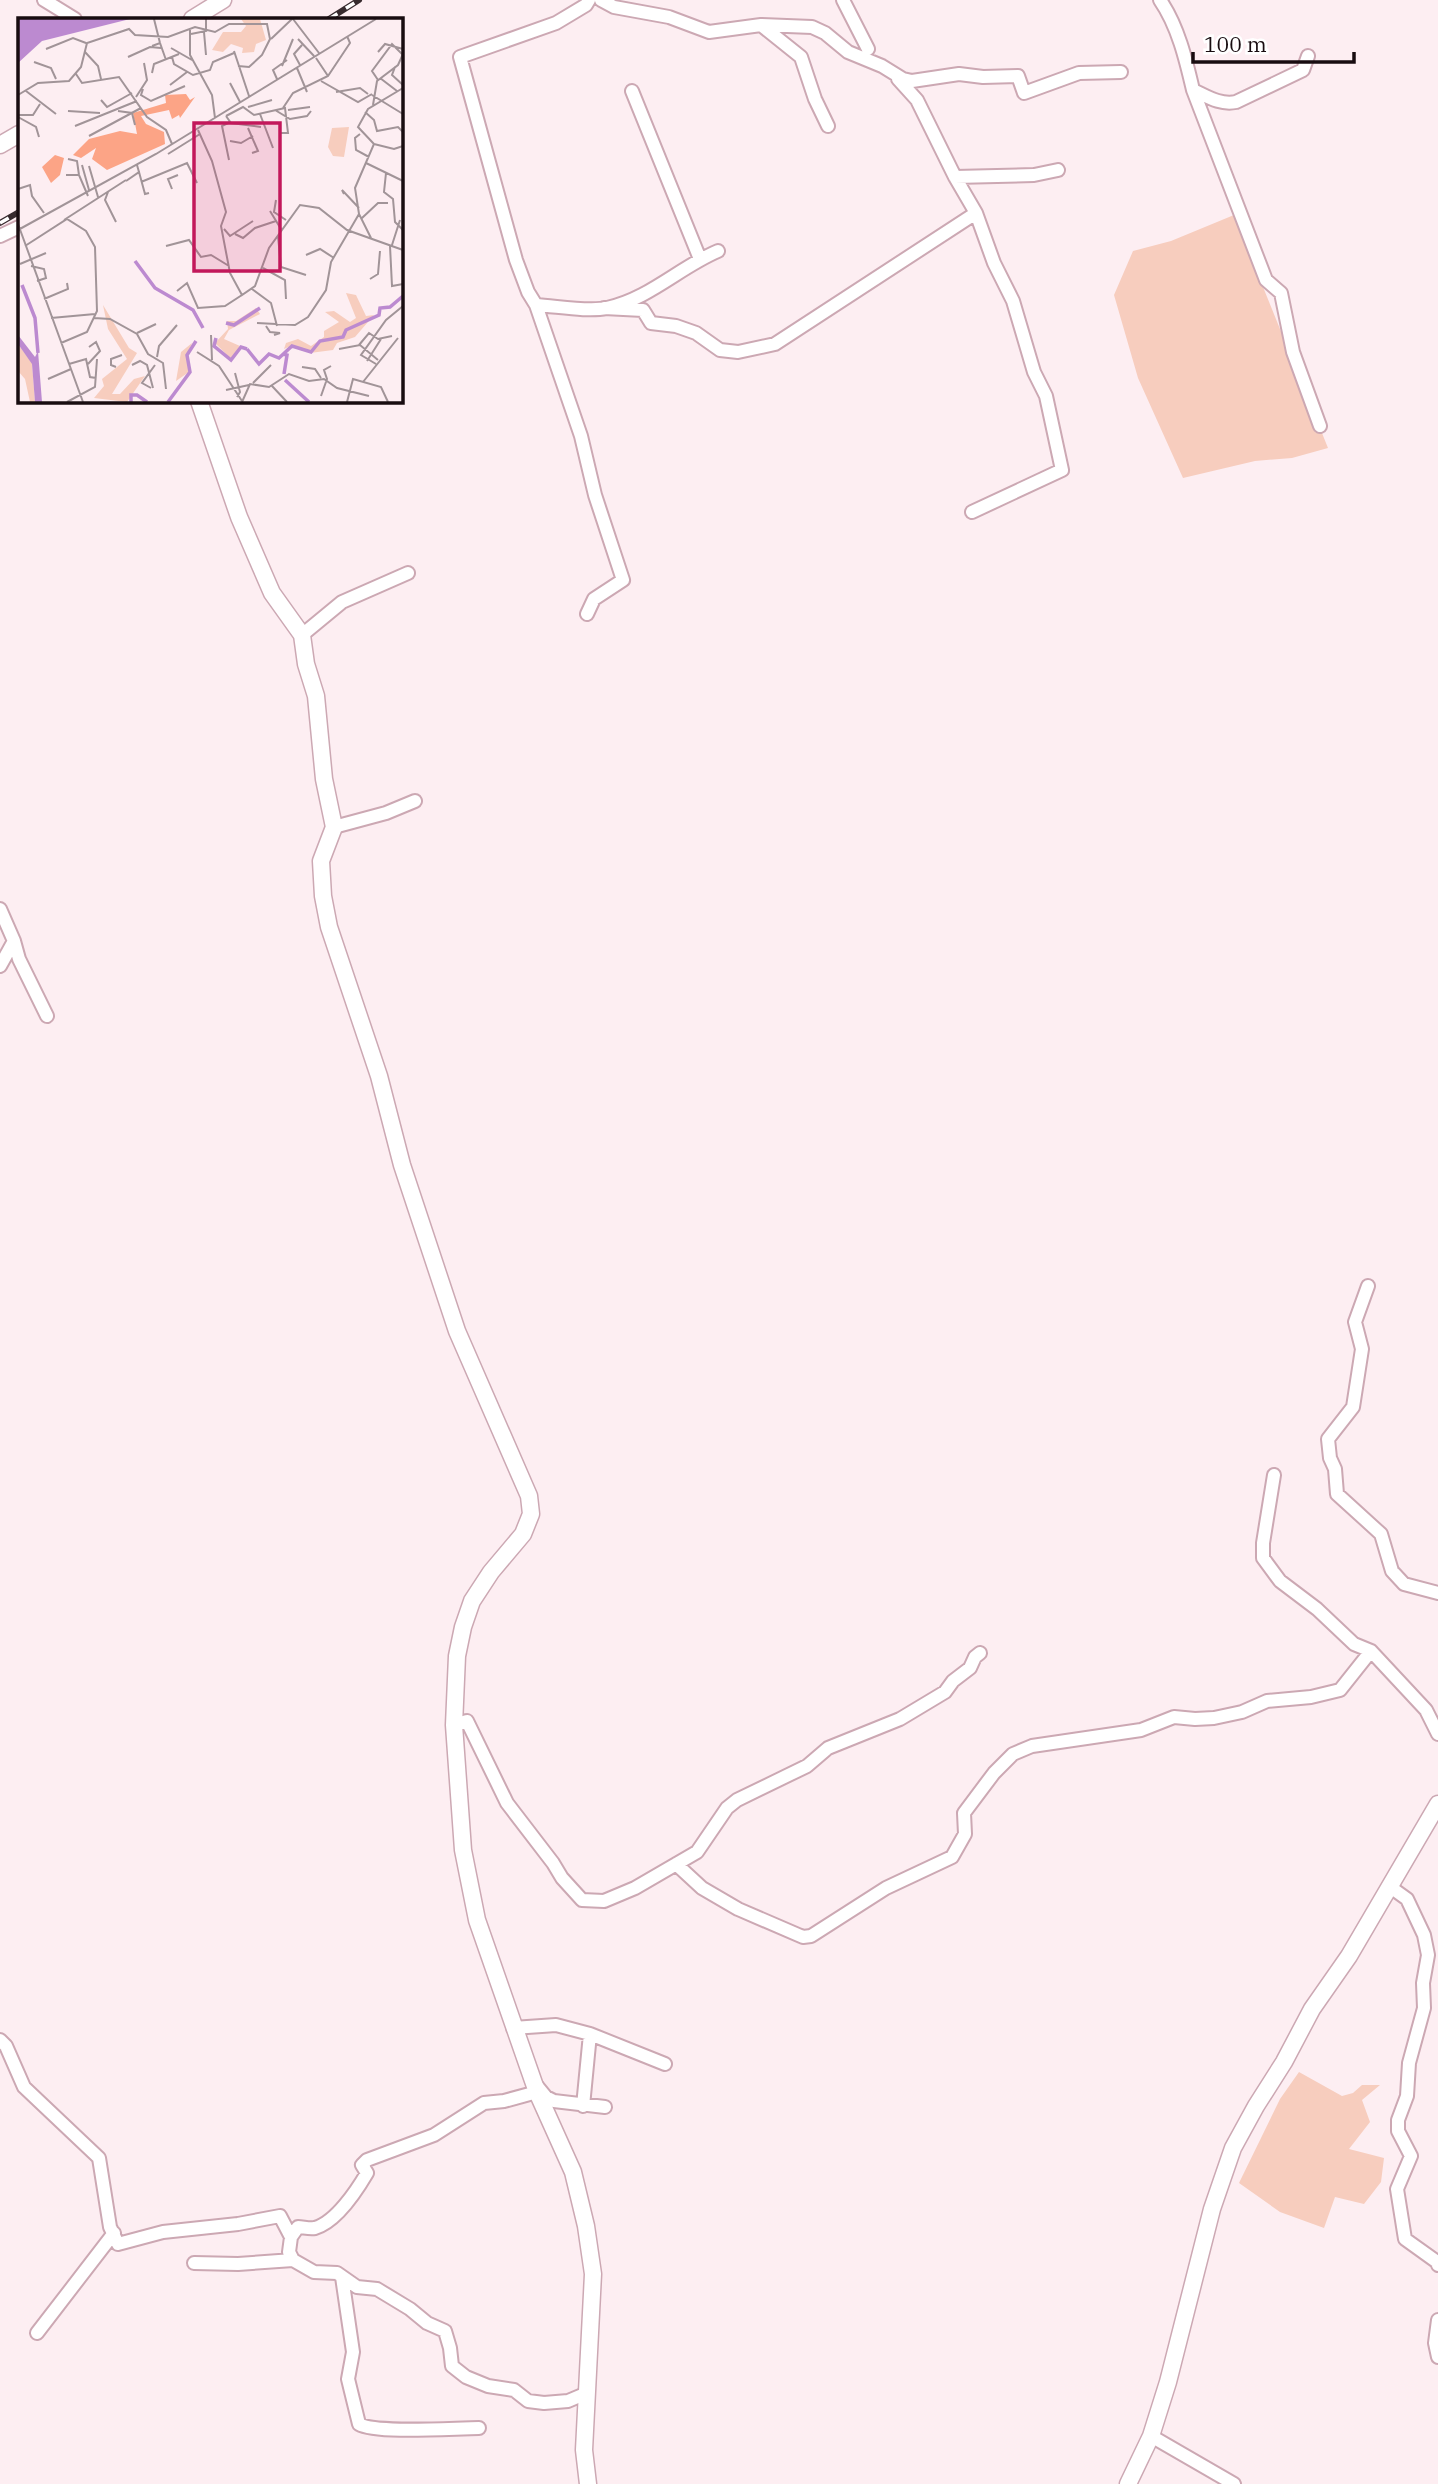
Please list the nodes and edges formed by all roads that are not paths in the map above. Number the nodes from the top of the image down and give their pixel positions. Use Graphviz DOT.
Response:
graph roads {
  1 [pos="44,0"];
  2 [pos="223,0"];
  3 [pos="589,0"];
  4 [pos="601,0"];
  5 [pos="843,0"];
  6 [pos="1160,0"];
  7 [pos="73,18"];
  8 [pos="194,18"];
  9 [pos="761,25"];
  10 [pos="868,49"];
  11 [pos="1308,56"];
  12 [pos="1121,72"];
  13 [pos="893,74"];
  14 [pos="1194,90"];
  15 [pos="632,92"];
  16 [pos="828,126"];
  17 [pos="18,135"];
  18 [pos="0,145"];
  19 [pos="1058,170"];
  20 [pos="955,177"];
  21 [pos="976,213"];
  22 [pos="18,227"];
  23 [pos="0,236"];
  24 [pos="718,251"];
  25 [pos="700,259"];
  26 [pos="536,305"];
  27 [pos="604,309"];
  28 [pos="200,402"];
  29 [pos="1320,426"];
  30 [pos="972,512"];
  31 [pos="408,573"];
  32 [pos="587,614"];
  33 [pos="302,635"];
  34 [pos="415,802"];
  35 [pos="334,827"];
  36 [pos="0,909"];
  37 [pos="14,941"];
  38 [pos="0,966"];
  39 [pos="47,1016"];
  40 [pos="1368,1286"];
  41 [pos="1274,1475"];
  42 [pos="1438,1593"];
  43 [pos="1371,1651"];
  44 [pos="980,1653"];
  45 [pos="454,1725"];
  46 [pos="1438,1734"];
  47 [pos="1438,1804"];
  48 [pos="676,1864"];
  49 [pos="1389,1886"];
  50 [pos="513,2028"];
  51 [pos="590,2034"];
  52 [pos="0,2040"];
  53 [pos="665,2064"];
  54 [pos="535,2086"];
  55 [pos="583,2106"];
  56 [pos="605,2108"];
  57 [pos="114,2233"];
  58 [pos="291,2237"];
  59 [pos="293,2260"];
  60 [pos="194,2263"];
  61 [pos="1438,2265"];
  62 [pos="342,2277"];
  63 [pos="1438,2320"];
  64 [pos="37,2333"];
  65 [pos="1438,2357"];
  66 [pos="587,2393"];
  67 [pos="479,2428"];
  68 [pos="1152,2436"];
  69 [pos="588,2484"];
  70 [pos="1128,2484"];
  71 [pos="1234,2484"];
  1 -- 7 [label="street"];
  2 -- 8 [label="main road"];
  3 -- 26 [label="street"];
  4 -- 9 [label="street"];
  5 -- 10 [label="street"];
  6 -- 14 [label="street"];
  9 -- 13 [label="street"];
  9 -- 16 [label="street"];
  11 -- 14 [label="street"];
  12 -- 13 [label="street"];
  13 -- 20 [label="street"];
  14 -- 29 [label="street"];
  15 -- 25 [label="street"];
  17 -- 18 [label="main road"];
  19 -- 20 [label="street"];
  20 -- 21 [label="street"];
  21 -- 27 [label="street"];
  21 -- 30 [label="street"];
  22 -- 23 [label="street"];
  24 -- 25 [label="street"];
  25 -- 27 [label="street"];
  26 -- 27 [label="street"];
  26 -- 32 [label="street"];
  28 -- 33 [label="main road"];
  31 -- 33 [label="street"];
  33 -- 35 [label="main road"];
  34 -- 35 [label="street"];
  35 -- 45 [label="main road"];
  36 -- 37 [label="street"];
  37 -- 38 [label="street"];
  37 -- 39 [label="street"];
  40 -- 42 [label="street"];
  41 -- 43 [label="street"];
  43 -- 46 [label="street"];
  43 -- 48 [label="street"];
  44 -- 48 [label="street"];
  45 -- 48 [label="street"];
  45 -- 50 [label="main road"];
  47 -- 49 [label="main road"];
  49 -- 61 [label="street"];
  49 -- 68 [label="main road"];
  50 -- 51 [label="street"];
  50 -- 54 [label="main road"];
  51 -- 53 [label="street"];
  51 -- 55 [label="street"];
  52 -- 57 [label="street"];
  54 -- 55 [label="street"];
  54 -- 58 [label="street"];
  54 -- 66 [label="main road"];
  55 -- 56 [label="street"];
  57 -- 58 [label="street"];
  57 -- 64 [label="street"];
  58 -- 59 [label="street"];
  59 -- 60 [label="street"];
  59 -- 62 [label="street"];
  62 -- 66 [label="street"];
  62 -- 67 [label="street"];
  63 -- 65 [label="street"];
  66 -- 69 [label="main road"];
  68 -- 70 [label="main road"];
  68 -- 71 [label="street"];
}
